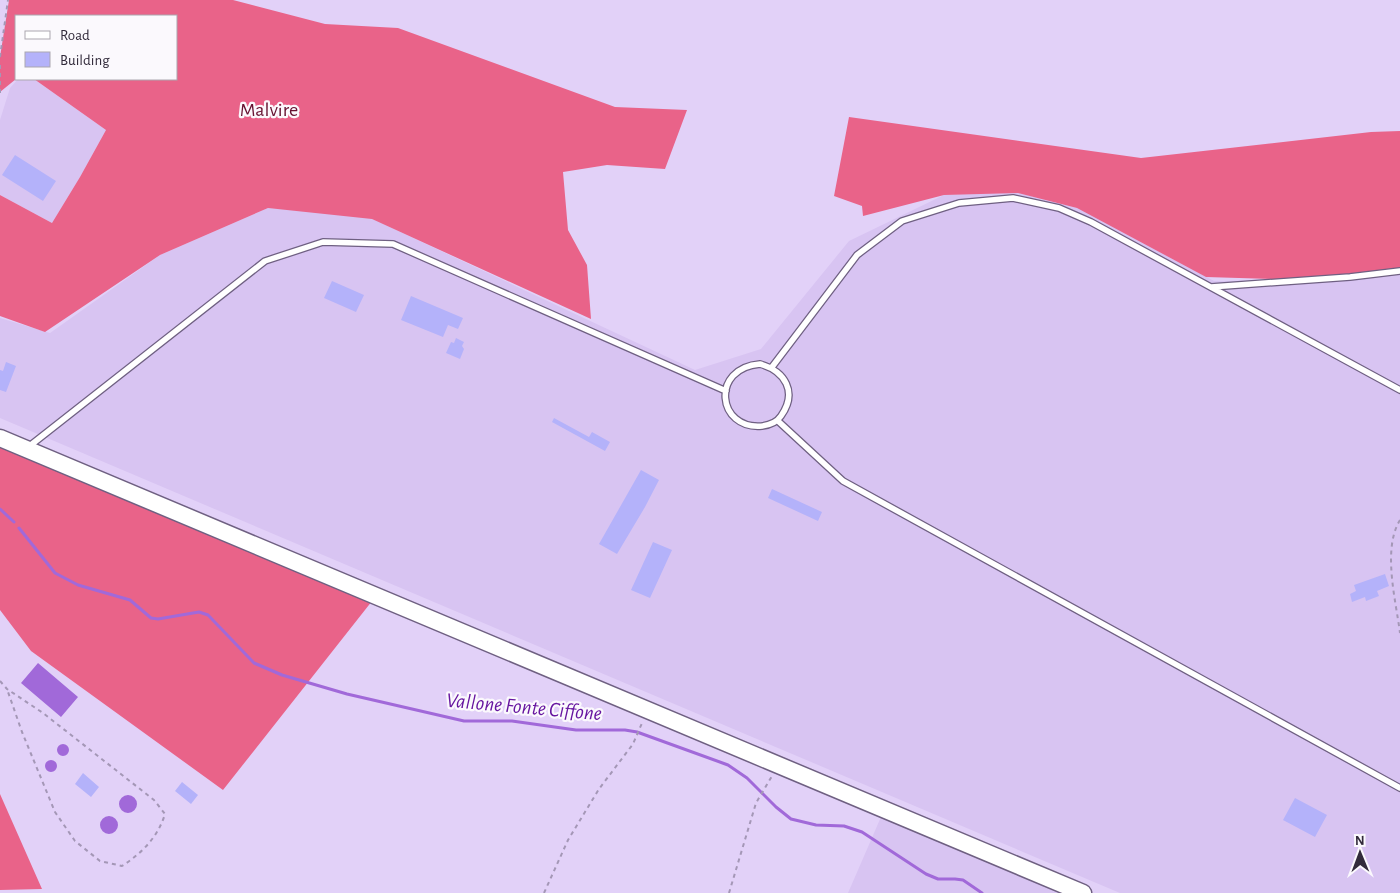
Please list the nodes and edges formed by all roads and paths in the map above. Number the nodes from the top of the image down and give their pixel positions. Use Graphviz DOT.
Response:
graph roads {
  1 [pos="8,0"];
  2 [pos="0,57"];
  3 [pos="0,65"];
  4 [pos="0,95"];
  5 [pos="1400,271"];
  6 [pos="1211,287"];
  7 [pos="772,367"];
  8 [pos="726,390"];
  9 [pos="1400,390"];
  10 [pos="778,421"];
  11 [pos="0,438"];
  12 [pos="26,449"];
  13 [pos="1400,520"];
  14 [pos="1400,633"];
  15 [pos="0,681"];
  16 [pos="7,689"];
  17 [pos="641,726"];
  18 [pos="776,765"];
  19 [pos="1400,788"];
  20 [pos="544,893"];
  21 [pos="729,893"];
  22 [pos="1083,893"];
  1 -- 2 [label="path"];
  3 -- 4 [label="path"];
  5 -- 6 [label="lane"];
  6 -- 7 [label="lane"];
  6 -- 9 [label="lane"];
  7 -- 8 [label="lane"];
  7 -- 10 [label="lane"];
  8 -- 10 [label="lane"];
  8 -- 12 [label="lane"];
  10 -- 19 [label="lane"];
  11 -- 12 [label="main road"];
  12 -- 18 [label="main road"];
  13 -- 14 [label="path"];
  15 -- 16 [label="path"];
  16 -- 16 [label="path"];
  17 -- 20 [label="path"];
  18 -- 21 [label="path"];
  18 -- 22 [label="main road"];
}
